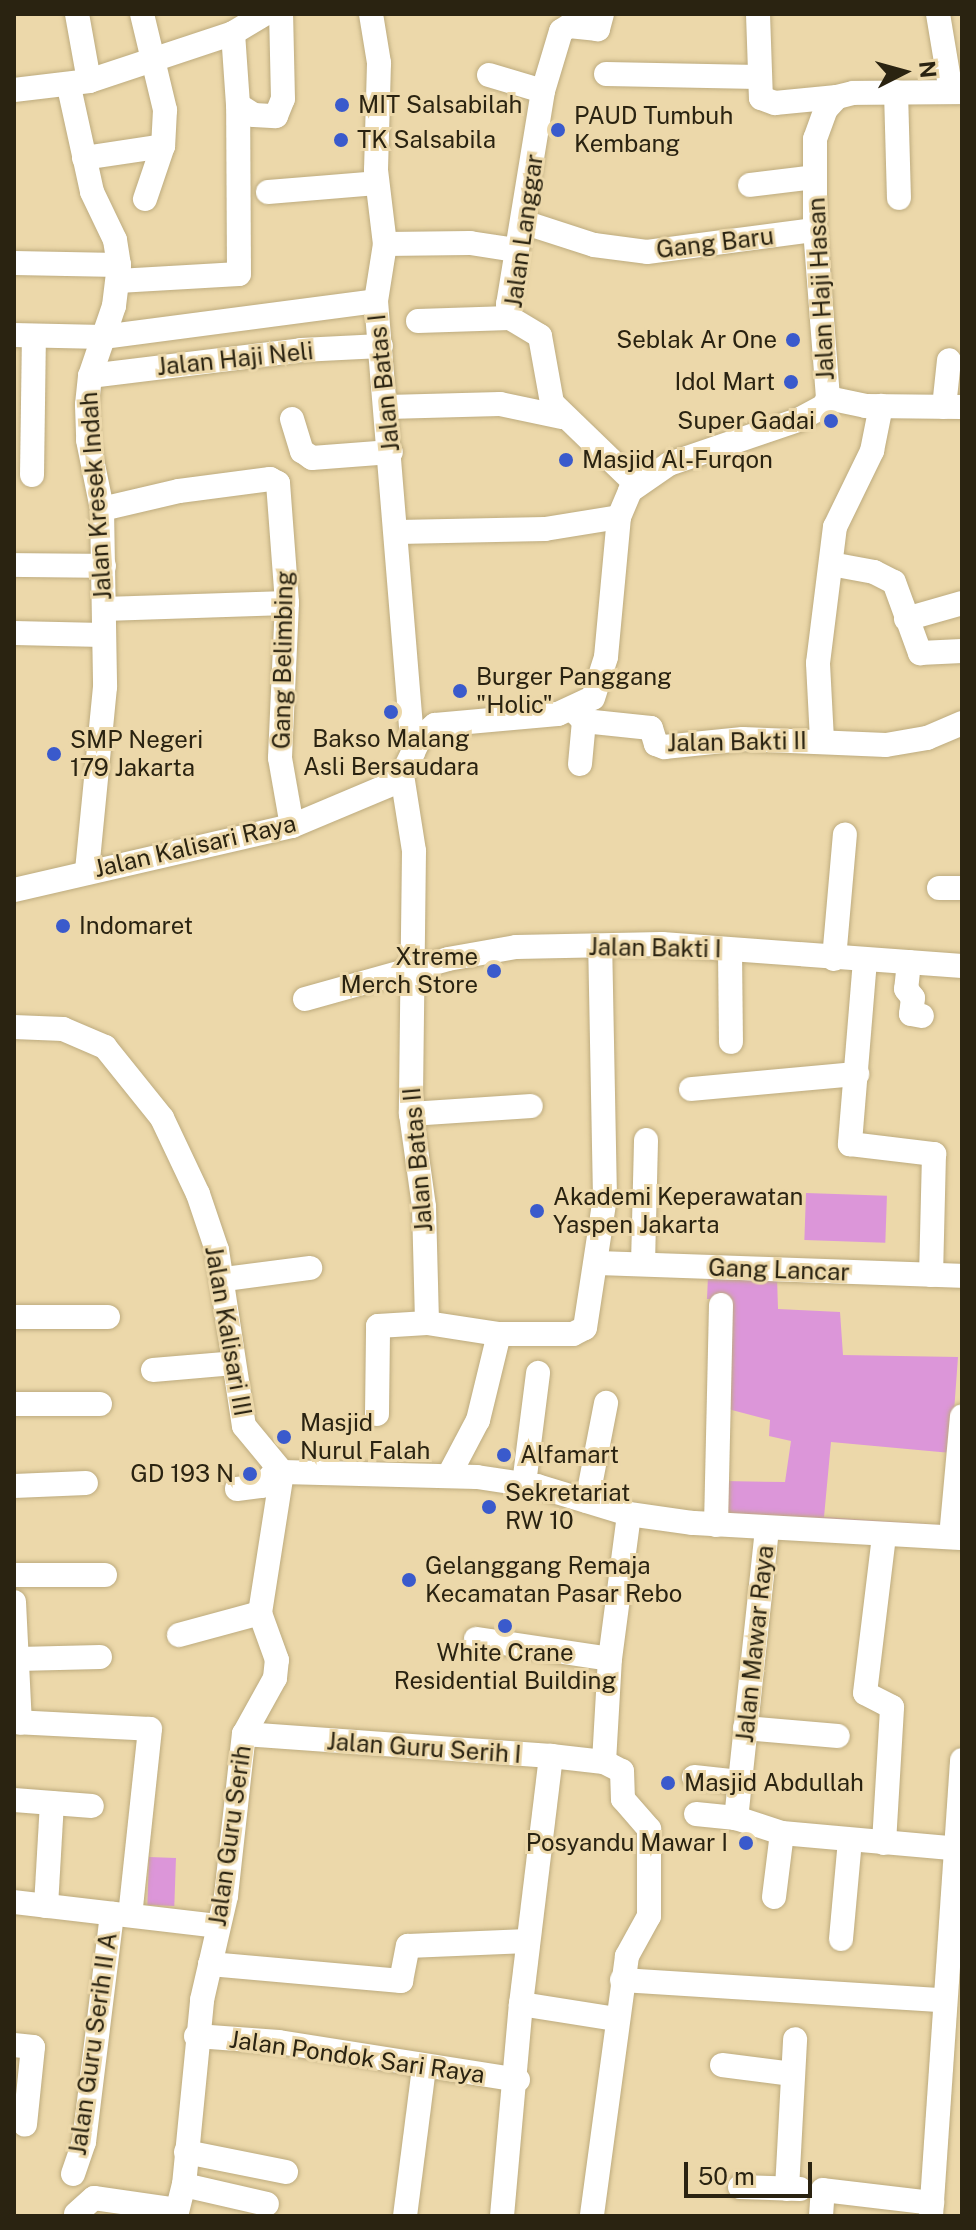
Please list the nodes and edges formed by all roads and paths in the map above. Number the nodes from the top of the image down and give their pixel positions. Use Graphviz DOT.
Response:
graph roads {
  1 [pos="77,14"];
  2 [pos="142,14"];
  3 [pos="265,14"];
  4 [pos="281,14"];
  5 [pos="371,14"];
  6 [pos="602,14"];
  7 [pos="758,14"];
  8 [pos="938,14"];
  9 [pos="233,33"];
  10 [pos="155,60"];
  11 [pos="606,74"];
  12 [pos="489,75"];
  13 [pos="758,77"];
  14 [pos="79,84"];
  15 [pos="14,90"];
  16 [pos="543,91"];
  17 [pos="896,92"];
  18 [pos="957,92"];
  19 [pos="837,97"];
  20 [pos="238,105"];
  21 [pos="163,146"];
  22 [pos="84,158"];
  23 [pos="815,177"];
  24 [pos="377,183"];
  25 [pos="750,185"];
  26 [pos="268,192"];
  27 [pos="899,198"];
  28 [pos="145,199"];
  29 [pos="523,222"];
  30 [pos="815,230"];
  31 [pos="385,244"];
  32 [pos="516,250"];
  33 [pos="14,263"];
  34 [pos="119,273"];
  35 [pos="376,301"];
  36 [pos="510,318"];
  37 [pos="418,321"];
  38 [pos="24,336"];
  39 [pos="103,337"];
  40 [pos="381,346"];
  41 [pos="949,360"];
  42 [pos="90,376"];
  43 [pos="828,398"];
  44 [pos="881,406"];
  45 [pos="387,407"];
  46 [pos="953,407"];
  47 [pos="562,417"];
  48 [pos="292,419"];
  49 [pos="391,452"];
  50 [pos="32,475"];
  51 [pos="636,484"];
  52 [pos="102,509"];
  53 [pos="619,517"];
  54 [pos="398,532"];
  55 [pos="831,564"];
  56 [pos="14,565"];
  57 [pos="104,566"];
  58 [pos="287,603"];
  59 [pos="962,603"];
  60 [pos="104,609"];
  61 [pos="906,619"];
  62 [pos="14,633"];
  63 [pos="103,635"];
  64 [pos="962,651"];
  65 [pos="578,716"];
  66 [pos="962,723"];
  67 [pos="822,740"];
  68 [pos="408,764"];
  69 [pos="580,764"];
  70 [pos="292,826"];
  71 [pos="845,834"];
  72 [pos="87,870"];
  73 [pos="14,890"];
  74 [pos="600,947"];
  75 [pos="730,950"];
  76 [pos="834,959"];
  77 [pos="865,960"];
  78 [pos="909,962"];
  79 [pos="962,966"];
  80 [pos="410,973"];
  81 [pos="305,999"];
  82 [pos="922,1016"];
  83 [pos="14,1027"];
  84 [pos="731,1042"];
  85 [pos="857,1074"];
  86 [pos="691,1089"];
  87 [pos="531,1106"];
  88 [pos="411,1114"];
  89 [pos="646,1140"];
  90 [pos="596,1263"];
  91 [pos="643,1264"];
  92 [pos="310,1268"];
  93 [pos="931,1275"];
  94 [pos="962,1276"];
  95 [pos="225,1279"];
  96 [pos="721,1305"];
  97 [pos="14,1317"];
  98 [pos="108,1317"];
  99 [pos="427,1323"];
  100 [pos="499,1334"];
  101 [pos="234,1363"];
  102 [pos="153,1370"];
  103 [pos="538,1373"];
  104 [pos="606,1403"];
  105 [pos="14,1404"];
  106 [pos="100,1404"];
  107 [pos="377,1414"];
  108 [pos="962,1416"];
  109 [pos="280,1470"];
  110 [pos="449,1475"];
  111 [pos="86,1483"];
  112 [pos="524,1484"];
  113 [pos="14,1486"];
  114 [pos="237,1489"];
  115 [pos="587,1501"];
  116 [pos="629,1514"];
  117 [pos="716,1525"];
  118 [pos="767,1529"];
  119 [pos="884,1535"];
  120 [pos="957,1538"];
  121 [pos="14,1575"];
  122 [pos="105,1575"];
  123 [pos="14,1602"];
  124 [pos="260,1613"];
  125 [pos="179,1635"];
  126 [pos="476,1639"];
  127 [pos="100,1657"];
  128 [pos="18,1659"];
  129 [pos="610,1659"];
  130 [pos="17,1722"];
  131 [pos="745,1728"];
  132 [pos="244,1734"];
  133 [pos="838,1736"];
  134 [pos="551,1756"];
  135 [pos="962,1760"];
  136 [pos="604,1762"];
  137 [pos="694,1777"];
  138 [pos="740,1782"];
  139 [pos="14,1800"];
  140 [pos="52,1803"];
  141 [pos="92,1806"];
  142 [pos="696,1814"];
  143 [pos="736,1818"];
  144 [pos="782,1833"];
  145 [pos="850,1840"];
  146 [pos="884,1843"];
  147 [pos="958,1849"];
  148 [pos="774,1897"];
  149 [pos="14,1902"];
  150 [pos="46,1906"];
  151 [pos="121,1915"];
  152 [pos="218,1926"];
  153 [pos="841,1939"];
  154 [pos="528,1941"];
  155 [pos="210,1964"];
  156 [pos="622,1980"];
  157 [pos="942,2000"];
  158 [pos="521,2004"];
  159 [pos="616,2019"];
  160 [pos="196,2036"];
  161 [pos="795,2039"];
  162 [pos="14,2045"];
  163 [pos="722,2065"];
  164 [pos="424,2068"];
  165 [pos="792,2074"];
  166 [pos="518,2080"];
  167 [pos="25,2125"];
  168 [pos="186,2152"];
  169 [pos="286,2172"];
  170 [pos="73,2174"];
  171 [pos="184,2185"];
  172 [pos="740,2187"];
  173 [pos="787,2189"];
  174 [pos="823,2190"];
  175 [pos="267,2204"];
  176 [pos="932,2209"];
  177 [pos="176,2213"];
  178 [pos="76,2214"];
  179 [pos="405,2216"];
  180 [pos="502,2216"];
  181 [pos="592,2216"];
  182 [pos="821,2216"];
  1 -- 14 [label="street"];
  2 -- 10 [label="street"];
  3 -- 9 [label="street"];
  4 -- 20 [label="street"];
  5 -- 24 [label="street, Jalan Batas I"];
  6 -- 16 [label="street, Jalan Langgar"];
  7 -- 13 [label="street"];
  8 -- 18 [label="street"];
  9 -- 10 [label="street"];
  9 -- 20 [label="street"];
  10 -- 14 [label="street"];
  10 -- 21 [label="street"];
  11 -- 13 [label="street"];
  12 -- 16 [label="street"];
  13 -- 19 [label="street"];
  14 -- 15 [label="street"];
  14 -- 22 [label="street"];
  16 -- 29 [label="street, Jalan Langgar"];
  17 -- 18 [label="street"];
  17 -- 19 [label="street"];
  17 -- 27 [label="street"];
  19 -- 23 [label="street, Jalan Haji Hasan"];
  20 -- 34 [label="street"];
  21 -- 22 [label="street"];
  21 -- 28 [label="street"];
  22 -- 34 [label="street"];
  23 -- 25 [label="street"];
  23 -- 30 [label="street, Jalan Haji Hasan"];
  24 -- 26 [label="street"];
  24 -- 31 [label="street, Jalan Batas I"];
  29 -- 30 [label="street, Gang Baru"];
  29 -- 32 [label="street, Jalan Langgar"];
  30 -- 43 [label="street, Jalan Haji Hasan"];
  31 -- 32 [label="street"];
  31 -- 35 [label="street, Jalan Batas I"];
  32 -- 36 [label="street, Jalan Langgar"];
  33 -- 34 [label="street"];
  34 -- 39 [label="street, Jalan Kresek Indah"];
  35 -- 39 [label="street"];
  35 -- 40 [label="street, Jalan Batas I"];
  36 -- 37 [label="street"];
  36 -- 47 [label="street, Jalan Langgar"];
  38 -- 39 [label="street"];
  38 -- 50 [label="street"];
  39 -- 42 [label="street, Jalan Kresek Indah"];
  40 -- 42 [label="street, Jalan Haji Neli"];
  40 -- 45 [label="street, Jalan Batas I"];
  41 -- 46 [label="street"];
  42 -- 52 [label="street, Jalan Kresek Indah"];
  43 -- 44 [label="street"];
  43 -- 51 [label="street, Jalan Haji Hasan"];
  44 -- 46 [label="street"];
  44 -- 55 [label="street"];
  45 -- 47 [label="street"];
  45 -- 49 [label="street, Jalan Batas I"];
  47 -- 51 [label="street, Jalan Langgar"];
  48 -- 49 [label="street"];
  49 -- 54 [label="street, Jalan Batas I"];
  51 -- 53 [label="street"];
  52 -- 57 [label="street, Jalan Kresek Indah"];
  52 -- 58 [label="street, Gang Belimbing"];
  53 -- 54 [label="street"];
  53 -- 65 [label="street"];
  54 -- 68 [label="street, Jalan Batas I"];
  55 -- 61 [label="street"];
  55 -- 67 [label="street"];
  56 -- 57 [label="street"];
  57 -- 60 [label="street, Jalan Kresek Indah"];
  58 -- 60 [label="street"];
  58 -- 70 [label="street, Gang Belimbing"];
  59 -- 61 [label="street"];
  60 -- 63 [label="street, Jalan Kresek Indah"];
  61 -- 64 [label="street"];
  62 -- 63 [label="street"];
  63 -- 72 [label="street, Jalan Kresek Indah"];
  65 -- 67 [label="street, Jalan Bakti II"];
  65 -- 68 [label="street"];
  65 -- 69 [label="street"];
  66 -- 67 [label="street, Jalan Bakti II"];
  68 -- 70 [label="street, Jalan Kalisari Raya"];
  68 -- 80 [label="street, Jalan Batas II"];
  70 -- 72 [label="street, Jalan Kalisari Raya"];
  71 -- 76 [label="street"];
  72 -- 73 [label="street, Jalan Kalisari Raya"];
  74 -- 75 [label="street, Jalan Bakti I"];
  74 -- 80 [label="street, Jalan Bakti I"];
  74 -- 90 [label="street"];
  75 -- 76 [label="street, Jalan Bakti I"];
  75 -- 84 [label="street"];
  76 -- 77 [label="street, Jalan Bakti I"];
  77 -- 78 [label="street, Jalan Bakti I"];
  77 -- 85 [label="street"];
  78 -- 79 [label="street, Jalan Bakti I"];
  78 -- 82 [label="street"];
  80 -- 81 [label="street, Jalan Bakti I"];
  80 -- 88 [label="street, Jalan Batas II"];
  83 -- 95 [label="street, Jalan Kalisari III"];
  85 -- 86 [label="street"];
  85 -- 93 [label="street"];
  87 -- 88 [label="street"];
  88 -- 99 [label="street, Jalan Batas II"];
  89 -- 91 [label="street"];
  90 -- 91 [label="street, Gang Lancar"];
  90 -- 100 [label="street"];
  91 -- 93 [label="street, Gang Lancar"];
  92 -- 95 [label="street"];
  93 -- 94 [label="street, Gang Lancar"];
  95 -- 101 [label="street, Jalan Kalisari III"];
  96 -- 117 [label="street"];
  97 -- 98 [label="street"];
  99 -- 100 [label="street"];
  99 -- 107 [label="street"];
  100 -- 110 [label="street"];
  101 -- 102 [label="street"];
  101 -- 109 [label="street, Jalan Kalisari III"];
  103 -- 112 [label="street"];
  104 -- 115 [label="street"];
  105 -- 106 [label="street"];
  108 -- 120 [label="street"];
  109 -- 110 [label="street"];
  109 -- 114 [label="street"];
  109 -- 124 [label="street"];
  110 -- 112 [label="street"];
  111 -- 113 [label="street"];
  112 -- 115 [label="street"];
  115 -- 116 [label="street"];
  116 -- 117 [label="street"];
  116 -- 129 [label="street"];
  117 -- 118 [label="street"];
  118 -- 119 [label="street"];
  118 -- 131 [label="street, Jalan Mawar Raya"];
  119 -- 120 [label="street"];
  119 -- 146 [label="street"];
  121 -- 122 [label="street"];
  123 -- 128 [label="street"];
  124 -- 125 [label="street"];
  124 -- 132 [label="street, Jalan Guru Serih"];
  126 -- 129 [label="street"];
  127 -- 128 [label="street"];
  128 -- 130 [label="street"];
  129 -- 136 [label="street"];
  130 -- 151 [label="street, Jalan Guru Serih II A"];
  131 -- 133 [label="street"];
  131 -- 138 [label="street, Jalan Mawar Raya"];
  132 -- 134 [label="street, Jalan Guru Serih I"];
  132 -- 152 [label="street, Jalan Guru Serih"];
  134 -- 136 [label="street, Jalan Guru Serih I"];
  134 -- 154 [label="street"];
  135 -- 147 [label="street"];
  136 -- 156 [label="street"];
  137 -- 138 [label="street"];
  138 -- 143 [label="street, Jalan Mawar Raya"];
  139 -- 140 [label="street"];
  140 -- 141 [label="street"];
  140 -- 150 [label="street"];
  142 -- 143 [label="street"];
  143 -- 144 [label="street"];
  144 -- 145 [label="street"];
  144 -- 148 [label="street"];
  145 -- 146 [label="street"];
  145 -- 153 [label="street"];
  146 -- 147 [label="street"];
  147 -- 157 [label="street"];
  149 -- 150 [label="street"];
  150 -- 151 [label="street"];
  151 -- 152 [label="street"];
  151 -- 170 [label="street, Jalan Guru Serih II A"];
  152 -- 155 [label="street, Jalan Guru Serih"];
  154 -- 155 [label="street"];
  154 -- 158 [label="street"];
  155 -- 160 [label="street, Jalan Guru Serih"];
  156 -- 157 [label="street"];
  156 -- 159 [label="street"];
  157 -- 176 [label="street"];
  158 -- 159 [label="street"];
  158 -- 166 [label="street"];
  159 -- 181 [label="street"];
  160 -- 164 [label="street, Jalan Pondok Sari Raya"];
  160 -- 168 [label="street, Jalan Guru Serih"];
  161 -- 165 [label="street"];
  162 -- 167 [label="street"];
  163 -- 165 [label="street"];
  164 -- 166 [label="street, Jalan Pondok Sari Raya"];
  164 -- 179 [label="street"];
  165 -- 173 [label="street"];
  166 -- 180 [label="street"];
  168 -- 169 [label="street"];
  168 -- 171 [label="street, Jalan Guru Serih"];
  171 -- 175 [label="street"];
  171 -- 177 [label="street, Jalan Guru Serih"];
  172 -- 173 [label="street"];
  173 -- 174 [label="street"];
  174 -- 176 [label="street"];
  174 -- 182 [label="street"];
  177 -- 178 [label="street"];
}
